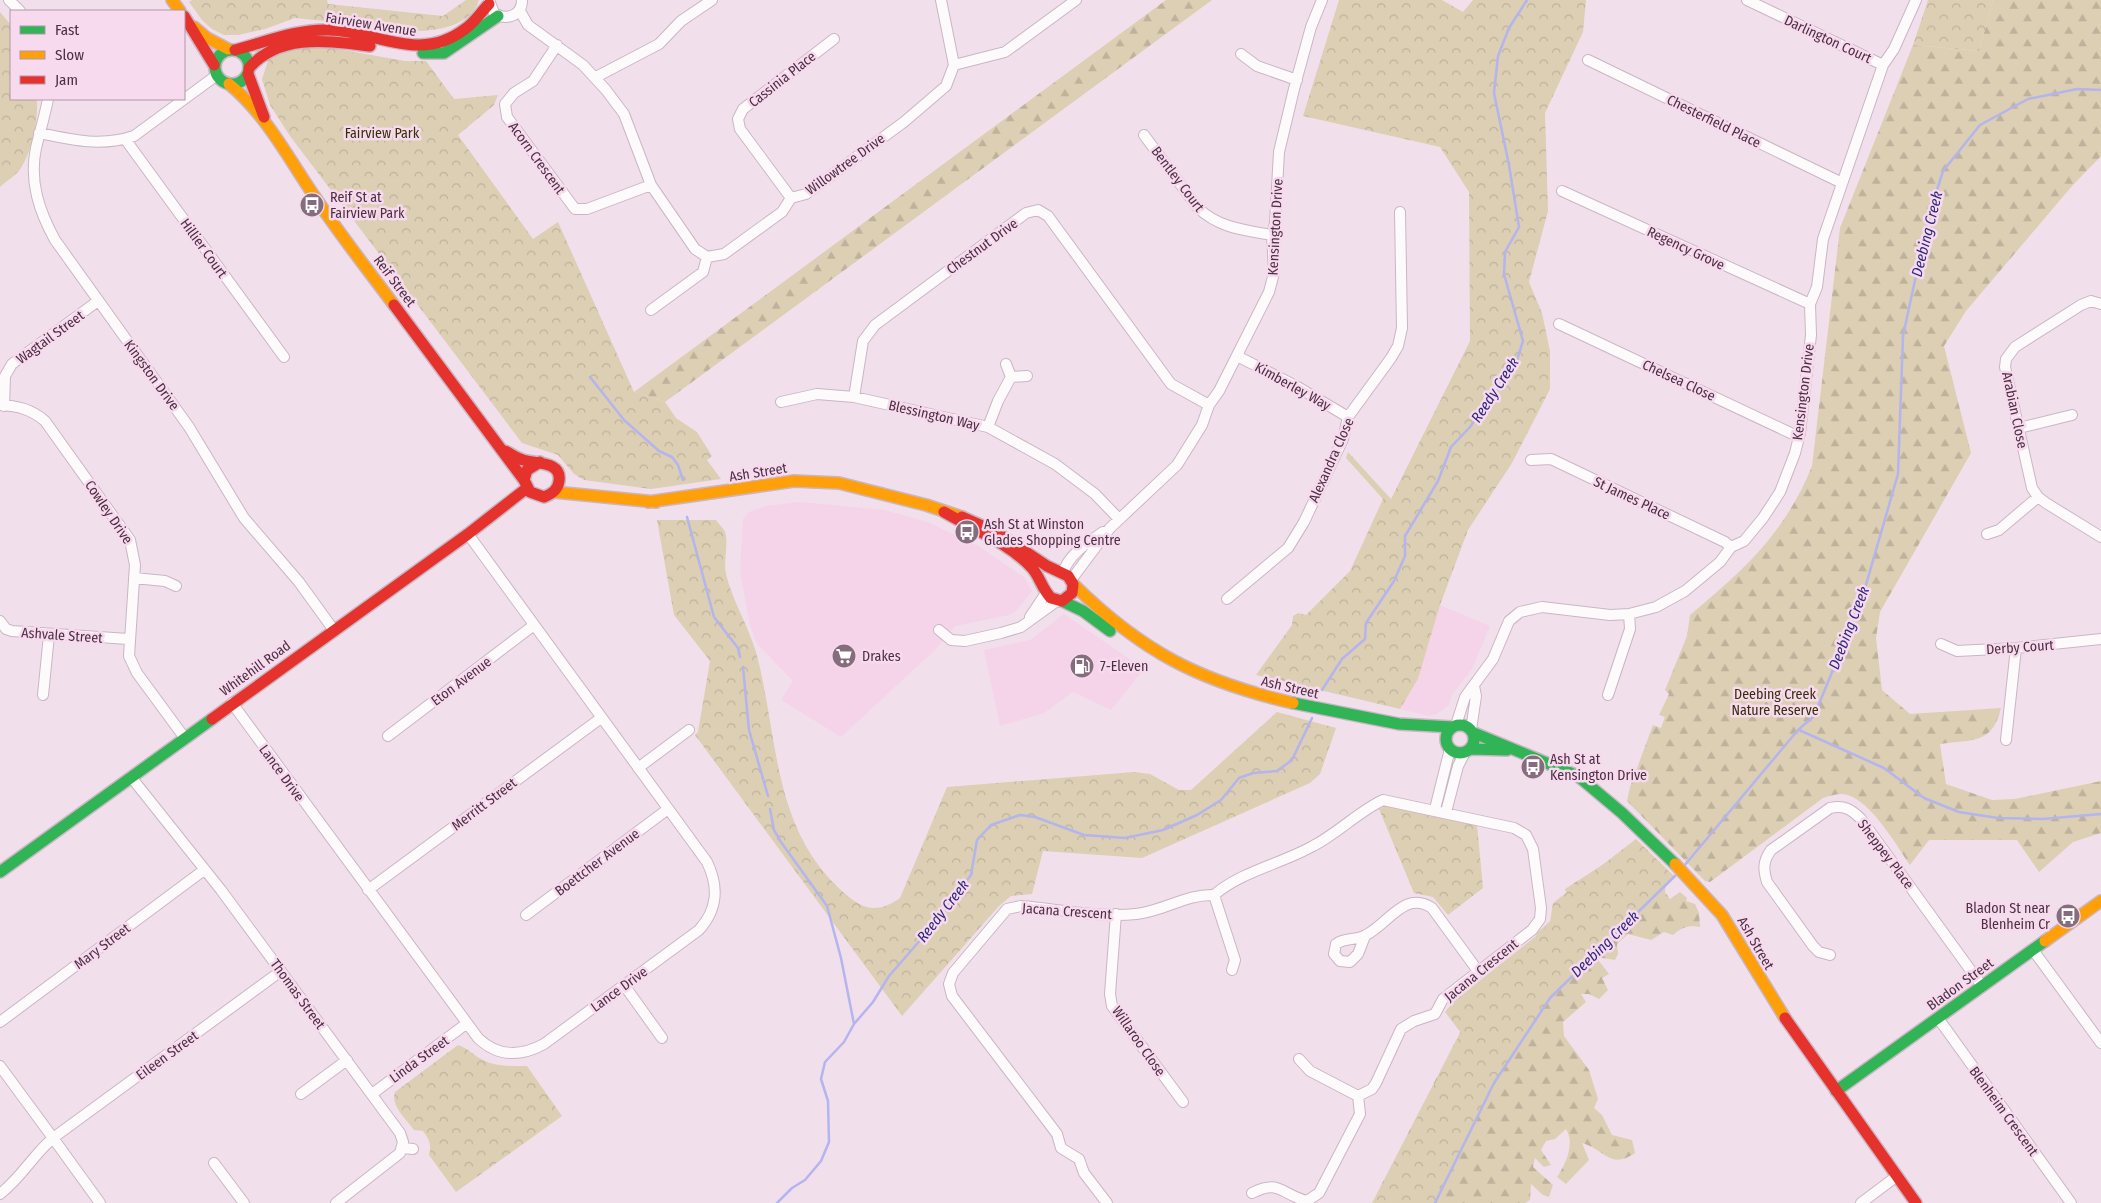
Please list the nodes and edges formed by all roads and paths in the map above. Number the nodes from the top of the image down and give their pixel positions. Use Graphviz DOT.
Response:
graph roads {
  1 [pos="9,0"];
  2 [pos="522,0"];
  3 [pos="712,0"];
  4 [pos="941,0"];
  5 [pos="1076,0"];
  6 [pos="1322,0"];
  7 [pos="1747,0"];
  8 [pos="1916,0"];
  9 [pos="489,2"];
  10 [pos="19,10"];
  11 [pos="520,11"];
  12 [pos="498,16"];
  13 [pos="185,17"];
  14 [pos="185,18"];
  15 [pos="834,38"];
  16 [pos="557,45"];
  17 [pos="232,50"];
  18 [pos="1241,54"];
  19 [pos="1588,60"];
  20 [pos="954,65"];
  21 [pos="1882,65"];
  22 [pos="215,70"];
  23 [pos="248,71"];
  24 [pos="596,77"];
  25 [pos="1296,80"];
  26 [pos="229,84"];
  27 [pos="185,94"];
  28 [pos="48,100"];
  29 [pos="178,100"];
  30 [pos="268,128"];
  31 [pos="39,133"];
  32 [pos="1144,135"];
  33 [pos="125,139"];
  34 [pos="1840,182"];
  35 [pos="651,185"];
  36 [pos="1562,190"];
  37 [pos="791,198"];
  38 [pos="1400,212"];
  39 [pos="1272,235"];
  40 [pos="707,257"];
  41 [pos="98,302"];
  42 [pos="1810,304"];
  43 [pos="2101,304"];
  44 [pos="651,310"];
  45 [pos="1559,324"];
  46 [pos="1237,356"];
  47 [pos="284,357"];
  48 [pos="1006,364"];
  49 [pos="1027,376"];
  50 [pos="1011,378"];
  51 [pos="854,397"];
  52 [pos="781,402"];
  53 [pos="1208,405"];
  54 [pos="2,406"];
  55 [pos="2072,415"];
  56 [pos="1348,417"];
  57 [pos="988,427"];
  58 [pos="2019,428"];
  59 [pos="1799,437"];
  60 [pos="502,449"];
  61 [pos="1531,460"];
  62 [pos="540,462"];
  63 [pos="559,475"];
  64 [pos="526,484"];
  65 [pos="554,492"];
  66 [pos="580,493"];
  67 [pos="2038,498"];
  68 [pos="944,512"];
  69 [pos="1119,519"];
  70 [pos="468,534"];
  71 [pos="1987,534"];
  72 [pos="2101,537"];
  73 [pos="1731,547"];
  74 [pos="1067,577"];
  75 [pos="134,578"];
  76 [pos="176,586"];
  77 [pos="1045,590"];
  78 [pos="1227,599"];
  79 [pos="1059,601"];
  80 [pos="1629,614"];
  81 [pos="1028,620"];
  82 [pos="0,621"];
  83 [pos="534,626"];
  84 [pos="333,629"];
  85 [pos="939,630"];
  86 [pos="49,635"];
  87 [pos="128,639"];
  88 [pos="2101,639"];
  89 [pos="1941,644"];
  90 [pos="2016,648"];
  91 [pos="1188,671"];
  92 [pos="1474,686"];
  93 [pos="43,695"];
  94 [pos="1608,695"];
  95 [pos="232,704"];
  96 [pos="601,718"];
  97 [pos="1387,722"];
  98 [pos="1454,726"];
  99 [pos="689,730"];
  100 [pos="1472,731"];
  101 [pos="388,736"];
  102 [pos="184,737"];
  103 [pos="2006,740"];
  104 [pos="1448,746"];
  105 [pos="1468,751"];
  106 [pos="1518,751"];
  107 [pos="638,768"];
  108 [pos="131,777"];
  109 [pos="668,809"];
  110 [pos="1435,809"];
  111 [pos="1446,812"];
  112 [pos="204,870"];
  113 [pos="0,872"];
  114 [pos="368,890"];
  115 [pos="1214,895"];
  116 [pos="2101,901"];
  117 [pos="1116,914"];
  118 [pos="526,915"];
  119 [pos="1366,936"];
  120 [pos="2034,950"];
  121 [pos="1830,955"];
  122 [pos="1232,970"];
  123 [pos="281,971"];
  124 [pos="1478,971"];
  125 [pos="624,986"];
  126 [pos="1982,986"];
  127 [pos="1938,1018"];
  128 [pos="0,1022"];
  129 [pos="466,1024"];
  130 [pos="662,1038"];
  131 [pos="2101,1043"];
  132 [pos="1299,1058"];
  133 [pos="347,1060"];
  134 [pos="0,1066"];
  135 [pos="1836,1091"];
  136 [pos="301,1094"];
  137 [pos="372,1094"];
  138 [pos="1358,1096"];
  139 [pos="1183,1102"];
  140 [pos="53,1138"];
  141 [pos="214,1163"];
  142 [pos="1897,1176"];
  143 [pos="1252,1193"];
  144 [pos="0,1194"];
  145 [pos="1307,1202"];
  146 [pos="100,1203"];
  147 [pos="244,1203"];
  148 [pos="336,1203"];
  149 [pos="1107,1203"];
  150 [pos="1861,1203"];
  151 [pos="1916,1203"];
  152 [pos="2071,1203"];
  1 -- 10 [label="street"];
  2 -- 11 [label="street"];
  3 -- 24 [label="street"];
  4 -- 20 [label="street"];
  5 -- 20 [label="street"];
  6 -- 25 [label="street, Kensington Drive"];
  7 -- 21 [label="street, Darlington Court"];
  8 -- 21 [label="street, Kensington Drive"];
  9 -- 12 [label="street"];
  9 -- 17 [label="main road, Fairview Avenue"];
  11 -- 12 [label="street"];
  11 -- 16 [label="street"];
  12 -- 23 [label="main road, Fairview Avenue"];
  13 -- 17 [label="main road"];
  14 -- 22 [label="main road"];
  15 -- 37 [label="street, Cassinia Place"];
  16 -- 24 [label="street"];
  16 -- 35 [label="street, Acorn Crescent"];
  17 -- 22 [label="main road"];
  17 -- 23 [label="main road"];
  18 -- 25 [label="street"];
  19 -- 34 [label="street, Chesterfield Place"];
  20 -- 37 [label="street, Willowtree Drive"];
  21 -- 34 [label="street, Kensington Drive"];
  22 -- 26 [label="main road"];
  22 -- 27 [label="street"];
  23 -- 26 [label="main road"];
  23 -- 30 [label="main road, Reif Street"];
  24 -- 35 [label="street"];
  25 -- 39 [label="street, Kensington Drive"];
  26 -- 30 [label="main road, Reif Street"];
  28 -- 31 [label="street, Kingston Drive"];
  29 -- 33 [label="street"];
  30 -- 60 [label="main road, Reif Street"];
  31 -- 33 [label="street"];
  31 -- 41 [label="street, Kingston Drive"];
  32 -- 39 [label="street, Bentley Court"];
  33 -- 47 [label="street, Hillier Court"];
  34 -- 42 [label="street, Kensington Drive"];
  35 -- 40 [label="street"];
  36 -- 42 [label="street, Regency Grove"];
  37 -- 40 [label="street, Willowtree Drive"];
  38 -- 56 [label="street, Alexandra Close"];
  39 -- 46 [label="street, Kensington Drive"];
  40 -- 44 [label="street"];
  41 -- 54 [label="street, Wagtail Street"];
  41 -- 84 [label="street, Kingston Drive"];
  42 -- 59 [label="street, Kensington Drive"];
  43 -- 58 [label="street, Arabian Close"];
  45 -- 59 [label="street, Chelsea Close"];
  46 -- 53 [label="street, Kensington Drive"];
  46 -- 56 [label="street, Kimberley Way"];
  48 -- 50 [label="street"];
  49 -- 50 [label="street"];
  50 -- 57 [label="street"];
  51 -- 52 [label="street, Blessington Way"];
  51 -- 53 [label="street, Chestnut Drive"];
  51 -- 57 [label="street, Blessington Way"];
  53 -- 69 [label="street, Kensington Drive"];
  54 -- 75 [label="street, Cowley Drive"];
  55 -- 58 [label="street"];
  56 -- 78 [label="street, Alexandra Close"];
  57 -- 69 [label="street, Blessington Way"];
  58 -- 67 [label="street, Arabian Close"];
  59 -- 73 [label="street, Kensington Drive"];
  60 -- 62 [label="main road, Reif Street"];
  60 -- 64 [label="main road, Reif Street"];
  61 -- 73 [label="street, St James Place"];
  62 -- 63 [label="main road"];
  62 -- 64 [label="main road"];
  63 -- 65 [label="main road"];
  63 -- 66 [label="main road"];
  64 -- 65 [label="main road"];
  64 -- 70 [label="main road, Whitehill Road"];
  65 -- 66 [label="main road, Ash Street"];
  66 -- 68 [label="main road, Ash Street"];
  67 -- 71 [label="street"];
  67 -- 72 [label="street"];
  68 -- 74 [label="main road, Ash Street"];
  68 -- 77 [label="main road, Ash Street"];
  69 -- 74 [label="street, Kensington Drive"];
  70 -- 83 [label="street, Lance Drive"];
  70 -- 84 [label="main road, Whitehill Road"];
  73 -- 80 [label="street, Kensington Drive"];
  74 -- 77 [label="main road"];
  74 -- 79 [label="main road"];
  74 -- 91 [label="main road, Ash Street"];
  75 -- 76 [label="street"];
  75 -- 87 [label="street, Cowley Drive"];
  77 -- 79 [label="main road, Ash Street"];
  77 -- 81 [label="street"];
  79 -- 81 [label="street"];
  79 -- 91 [label="main road, Ash Street"];
  80 -- 92 [label="street, Kensington Drive"];
  80 -- 94 [label="street"];
  81 -- 85 [label="street"];
  82 -- 86 [label="street, Ashvale Street"];
  83 -- 96 [label="street, Lance Drive"];
  83 -- 101 [label="street, Eton Avenue"];
  84 -- 95 [label="main road, Whitehill Road"];
  86 -- 87 [label="street, Ashvale Street"];
  86 -- 93 [label="street"];
  87 -- 102 [label="street, Cowley Drive"];
  88 -- 90 [label="street, Derby Court"];
  89 -- 90 [label="street, Derby Court"];
  90 -- 103 [label="street"];
  91 -- 97 [label="main road, Ash Street"];
  92 -- 98 [label="street, Kensington Drive"];
  92 -- 100 [label="street"];
  95 -- 102 [label="main road, Whitehill Road"];
  95 -- 114 [label="street, Lance Drive"];
  96 -- 107 [label="street, Lance Drive"];
  96 -- 114 [label="street, Merritt Street"];
  97 -- 98 [label="main road, Ash Street"];
  97 -- 104 [label="main road, Ash Street"];
  98 -- 100 [label="main road"];
  98 -- 104 [label="main road"];
  99 -- 107 [label="street"];
  100 -- 105 [label="main road"];
  100 -- 106 [label="main road, Ash Street"];
  102 -- 108 [label="main road, Whitehill Road"];
  104 -- 105 [label="main road"];
  104 -- 110 [label="street"];
  105 -- 106 [label="main road, Ash Street"];
  105 -- 111 [label="street"];
  106 -- 135 [label="main road, Ash Street"];
  107 -- 109 [label="street, Lance Drive"];
  108 -- 112 [label="street, Thomas Street"];
  108 -- 113 [label="main road, Whitehill Road"];
  109 -- 118 [label="street, Boettcher Avenue"];
  109 -- 125 [label="street, Lance Drive"];
  110 -- 111 [label="street, Jacana Crescent"];
  110 -- 115 [label="street, Jacana Crescent"];
  111 -- 124 [label="street, Jacana Crescent"];
  112 -- 123 [label="street, Thomas Street"];
  112 -- 128 [label="street, Mary Street"];
  114 -- 129 [label="street, Lance Drive"];
  115 -- 117 [label="street, Jacana Crescent"];
  115 -- 122 [label="street"];
  116 -- 120 [label="main road, Bladon Street"];
  117 -- 139 [label="street, Willaroo Close"];
  117 -- 149 [label="street, Jacana Crescent"];
  119 -- 124 [label="street"];
  120 -- 126 [label="main road, Bladon Street"];
  120 -- 131 [label="street"];
  121 -- 126 [label="street, Sheppey Place"];
  123 -- 133 [label="street, Thomas Street"];
  123 -- 140 [label="street, Eileen Street"];
  124 -- 138 [label="street, Jacana Crescent"];
  125 -- 129 [label="street, Lance Drive"];
  125 -- 130 [label="street"];
  126 -- 127 [label="main road, Bladon Street"];
  127 -- 135 [label="main road, Bladon Street"];
  127 -- 152 [label="street, Blenheim Crescent"];
  129 -- 137 [label="street, Linda Street"];
  132 -- 138 [label="street"];
  133 -- 136 [label="street"];
  133 -- 137 [label="street, Thomas Street"];
  134 -- 140 [label="street"];
  135 -- 142 [label="main road, Ash Street"];
  137 -- 148 [label="street, Thomas Street"];
  138 -- 145 [label="street"];
  140 -- 144 [label="street"];
  140 -- 146 [label="street"];
  141 -- 147 [label="street"];
  142 -- 150 [label="street"];
  142 -- 151 [label="main road, Ash Street"];
  143 -- 145 [label="street"];
}
